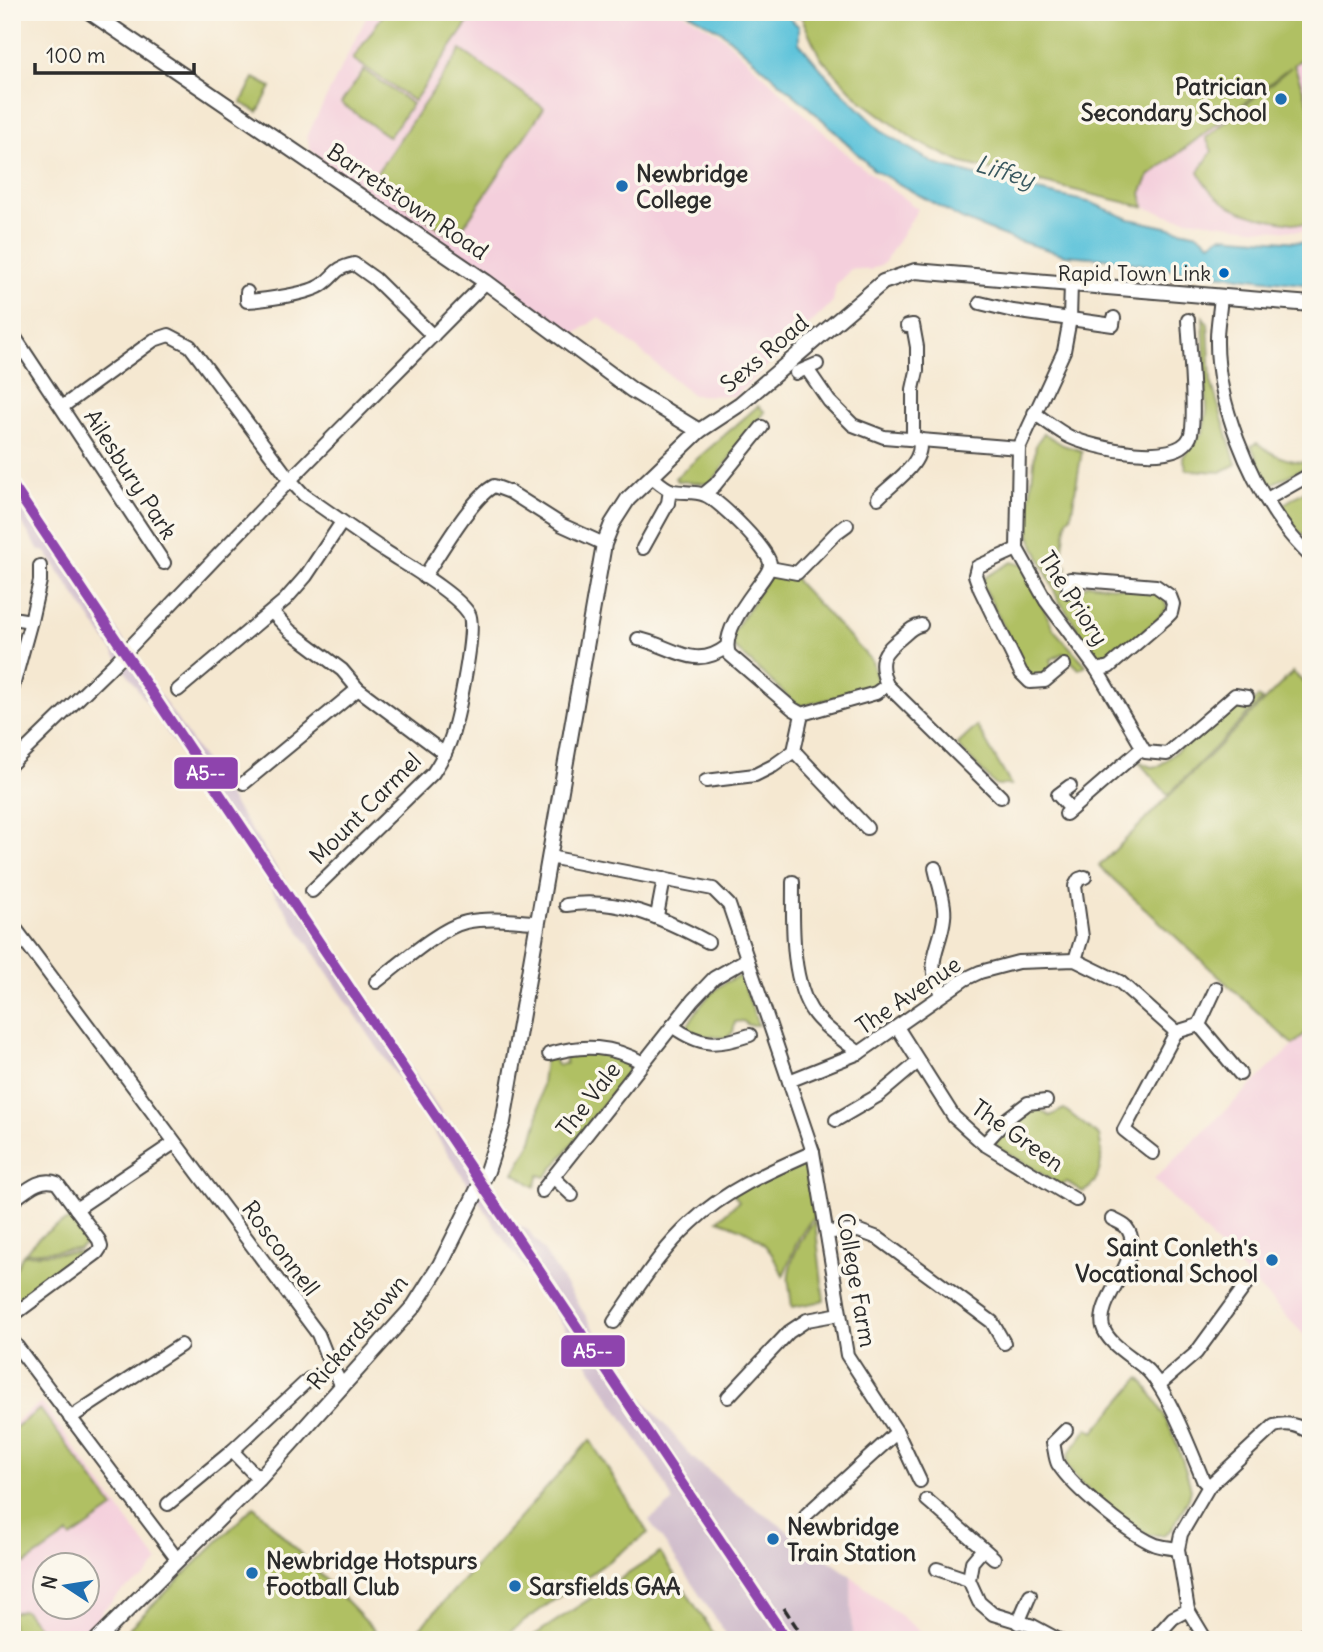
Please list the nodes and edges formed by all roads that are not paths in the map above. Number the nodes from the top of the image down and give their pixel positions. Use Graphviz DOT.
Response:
graph roads {
  1 [pos="98,15"];
  2 [pos="486,282"];
  3 [pos="1071,283"];
  4 [pos="247,292"];
  5 [pos="1221,296"];
  6 [pos="989,302"];
  7 [pos="1311,304"];
  8 [pos="1114,318"];
  9 [pos="1070,319"];
  10 [pos="1188,320"];
  11 [pos="906,326"];
  12 [pos="12,333"];
  13 [pos="433,336"];
  14 [pos="807,368"];
  15 [pos="62,407"];
  16 [pos="1034,413"];
  17 [pos="762,427"];
  18 [pos="698,430"];
  19 [pos="916,438"];
  20 [pos="1019,448"];
  21 [pos="1311,474"];
  22 [pos="651,476"];
  23 [pos="289,480"];
  24 [pos="670,491"];
  25 [pos="704,494"];
  26 [pos="878,498"];
  27 [pos="1266,499"];
  28 [pos="342,522"];
  29 [pos="848,526"];
  30 [pos="604,544"];
  31 [pos="643,548"];
  32 [pos="1017,549"];
  33 [pos="1311,557"];
  34 [pos="164,563"];
  35 [pos="40,566"];
  36 [pos="770,568"];
  37 [pos="424,577"];
  38 [pos="1068,592"];
  39 [pos="272,612"];
  40 [pos="12,618"];
  41 [pos="31,621"];
  42 [pos="921,625"];
  43 [pos="638,639"];
  44 [pos="726,647"];
  45 [pos="1064,665"];
  46 [pos="1097,670"];
  47 [pos="887,685"];
  48 [pos="358,689"];
  49 [pos="12,690"];
  50 [pos="178,690"];
  51 [pos="1247,697"];
  52 [pos="802,713"];
  53 [pos="1142,748"];
  54 [pos="794,751"];
  55 [pos="445,754"];
  56 [pos="12,763"];
  57 [pos="706,781"];
  58 [pos="244,783"];
  59 [pos="1070,786"];
  60 [pos="1001,797"];
  61 [pos="867,828"];
  62 [pos="549,857"];
  63 [pos="936,868"];
  64 [pos="1085,877"];
  65 [pos="664,879"];
  66 [pos="793,882"];
  67 [pos="312,891"];
  68 [pos="566,905"];
  69 [pos="657,916"];
  70 [pos="537,922"];
  71 [pos="12,924"];
  72 [pos="708,942"];
  73 [pos="747,959"];
  74 [pos="1075,960"];
  75 [pos="376,982"];
  76 [pos="1216,988"];
  77 [pos="942,993"];
  78 [pos="1199,1025"];
  79 [pos="672,1026"];
  80 [pos="897,1027"];
  81 [pos="1175,1032"];
  82 [pos="750,1035"];
  83 [pos="859,1053"];
  84 [pos="549,1054"];
  85 [pos="918,1062"];
  86 [pos="643,1063"];
  87 [pos="1240,1074"];
  88 [pos="789,1081"];
  89 [pos="1046,1101"];
  90 [pos="836,1121"];
  91 [pos="174,1143"];
  92 [pos="984,1143"];
  93 [pos="813,1152"];
  94 [pos="1153,1153"];
  95 [pos="553,1177"];
  96 [pos="542,1191"];
  97 [pos="572,1195"];
  98 [pos="1076,1200"];
  99 [pos="12,1201"];
  100 [pos="76,1209"];
  101 [pos="1112,1219"];
  102 [pos="827,1232"];
  103 [pos="1245,1286"];
  104 [pos="840,1314"];
  105 [pos="12,1317"];
  106 [pos="614,1322"];
  107 [pos="12,1340"];
  108 [pos="1004,1343"];
  109 [pos="181,1345"];
  110 [pos="309,1379"];
  111 [pos="1160,1384"];
  112 [pos="342,1386"];
  113 [pos="729,1397"];
  114 [pos="70,1419"];
  115 [pos="1066,1430"];
  116 [pos="897,1432"];
  117 [pos="1311,1433"];
  118 [pos="232,1451"];
  119 [pos="259,1479"];
  120 [pos="920,1482"];
  121 [pos="1209,1486"];
  122 [pos="927,1500"];
  123 [pos="168,1504"];
  124 [pos="803,1522"];
  125 [pos="983,1549"];
  126 [pos="1178,1549"];
  127 [pos="994,1558"];
  128 [pos="177,1559"];
  129 [pos="937,1569"];
  130 [pos="970,1580"];
  131 [pos="1030,1595"];
  132 [pos="1188,1611"];
  133 [pos="1018,1623"];
  134 [pos="1311,1632"];
  135 [pos="97,1640"];
  136 [pos="1059,1640"];
  137 [pos="1153,1640"];
  138 [pos="1206,1640"];
  139 [pos="1301,1640"];
  1 -- 2 [label="street, Barretstown Road"];
  2 -- 13 [label="street"];
  2 -- 18 [label="street, Barretstown Road"];
  3 -- 5 [label="street, Sexs Road"];
  3 -- 9 [label="street"];
  3 -- 18 [label="street, Sexs Road"];
  4 -- 13 [label="street"];
  5 -- 7 [label="street, Sexs Road"];
  5 -- 27 [label="street"];
  6 -- 9 [label="street"];
  8 -- 9 [label="street"];
  9 -- 16 [label="street"];
  10 -- 16 [label="street"];
  11 -- 19 [label="street"];
  12 -- 15 [label="street, Ailesbury Park"];
  13 -- 23 [label="street"];
  14 -- 19 [label="street"];
  15 -- 23 [label="street, Ailesbury Park"];
  15 -- 34 [label="street, Ailesbury Park"];
  16 -- 20 [label="street"];
  17 -- 25 [label="street"];
  18 -- 22 [label="street, Sexs Road"];
  19 -- 20 [label="street"];
  19 -- 26 [label="street"];
  20 -- 32 [label="street, The Priory"];
  21 -- 27 [label="street"];
  22 -- 24 [label="street"];
  22 -- 30 [label="street, Sexs Road"];
  23 -- 28 [label="street, Mount Carmel"];
  23 -- 56 [label="street"];
  24 -- 25 [label="street"];
  24 -- 31 [label="street"];
  25 -- 36 [label="street"];
  27 -- 33 [label="street"];
  28 -- 37 [label="street, Mount Carmel"];
  28 -- 39 [label="street"];
  29 -- 36 [label="street"];
  30 -- 37 [label="street"];
  30 -- 62 [label="street, Sexs Road"];
  32 -- 45 [label="street, The Priory"];
  32 -- 46 [label="street, The Priory"];
  35 -- 41 [label="street"];
  36 -- 44 [label="street"];
  37 -- 55 [label="street, Mount Carmel"];
  38 -- 46 [label="street, The Priory"];
  39 -- 48 [label="street, Mount Carmel"];
  39 -- 50 [label="street"];
  40 -- 41 [label="street"];
  41 -- 49 [label="street"];
  42 -- 47 [label="street"];
  43 -- 44 [label="street"];
  44 -- 52 [label="street"];
  46 -- 53 [label="street, The Priory"];
  47 -- 52 [label="street"];
  47 -- 60 [label="street"];
  48 -- 55 [label="street, Mount Carmel"];
  48 -- 58 [label="street"];
  51 -- 53 [label="street"];
  52 -- 54 [label="street"];
  53 -- 59 [label="street"];
  54 -- 57 [label="street"];
  54 -- 61 [label="street"];
  55 -- 67 [label="street, Mount Carmel"];
  62 -- 65 [label="street, College Farm"];
  62 -- 70 [label="street, Rickardstown"];
  63 -- 77 [label="street"];
  64 -- 74 [label="street"];
  65 -- 69 [label="street"];
  65 -- 73 [label="street, College Farm"];
  66 -- 83 [label="street"];
  68 -- 69 [label="street"];
  69 -- 72 [label="street"];
  70 -- 75 [label="street"];
  70 -- 112 [label="street, Rickardstown"];
  71 -- 91 [label="street, Rosconnell"];
  73 -- 79 [label="street, The Vale"];
  73 -- 88 [label="street, College Farm"];
  74 -- 77 [label="street, The Avenue"];
  74 -- 81 [label="street, The Avenue"];
  76 -- 78 [label="street"];
  77 -- 80 [label="street, The Avenue"];
  78 -- 81 [label="street"];
  78 -- 87 [label="street"];
  79 -- 82 [label="street"];
  79 -- 86 [label="street, The Vale"];
  80 -- 83 [label="street, The Avenue"];
  80 -- 85 [label="street, The Green"];
  81 -- 94 [label="street"];
  83 -- 88 [label="street, The Avenue"];
  84 -- 86 [label="street"];
  85 -- 90 [label="street"];
  85 -- 92 [label="street, The Green"];
  86 -- 95 [label="street, The Vale"];
  88 -- 93 [label="street, College Farm"];
  89 -- 92 [label="street"];
  91 -- 100 [label="street"];
  91 -- 112 [label="street, Rosconnell"];
  92 -- 98 [label="street, The Green"];
  93 -- 102 [label="street, College Farm"];
  93 -- 106 [label="street"];
  95 -- 96 [label="street, The Vale"];
  95 -- 97 [label="street"];
  99 -- 100 [label="street"];
  100 -- 105 [label="street"];
  101 -- 111 [label="street"];
  102 -- 104 [label="street, College Farm"];
  102 -- 108 [label="street"];
  103 -- 111 [label="street"];
  104 -- 113 [label="street"];
  104 -- 116 [label="street, College Farm"];
  107 -- 114 [label="street"];
  109 -- 114 [label="street"];
  110 -- 118 [label="street"];
  111 -- 121 [label="street"];
  112 -- 119 [label="street, Rickardstown"];
  114 -- 128 [label="street"];
  115 -- 126 [label="street"];
  116 -- 120 [label="street, College Farm"];
  116 -- 124 [label="street"];
  117 -- 121 [label="street"];
  118 -- 119 [label="street"];
  118 -- 123 [label="street"];
  119 -- 128 [label="street, Rickardstown"];
  121 -- 126 [label="street"];
  122 -- 125 [label="street"];
  125 -- 127 [label="street"];
  125 -- 130 [label="street"];
  126 -- 132 [label="street"];
  128 -- 135 [label="street, Rickardstown"];
  129 -- 130 [label="street"];
  130 -- 133 [label="street"];
  131 -- 133 [label="street"];
  132 -- 137 [label="street"];
  132 -- 138 [label="street"];
  133 -- 136 [label="street"];
  134 -- 139 [label="main road"];
}
